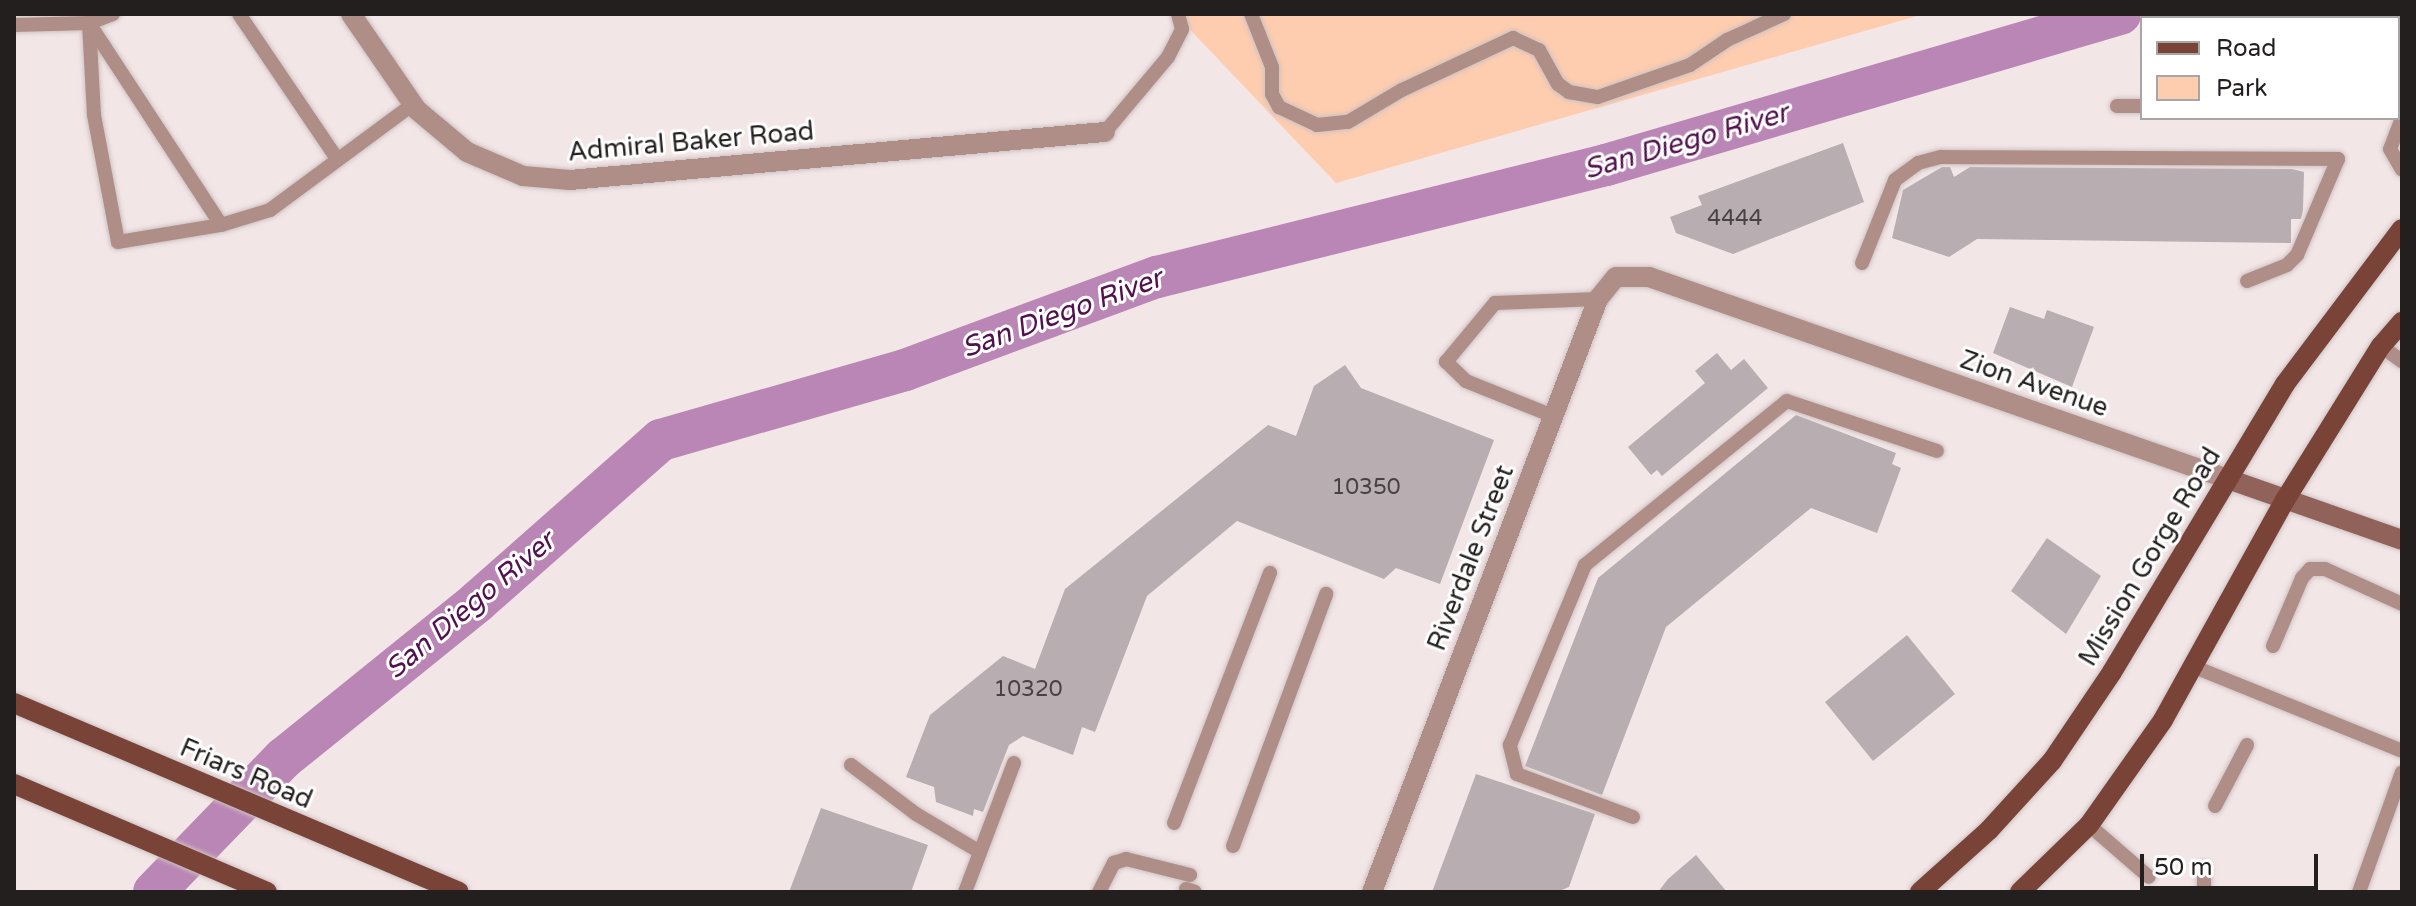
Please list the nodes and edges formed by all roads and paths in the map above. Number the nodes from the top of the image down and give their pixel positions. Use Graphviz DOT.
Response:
graph roads {
  1 [pos="113,14"];
  2 [pos="239,14"];
  3 [pos="351,14"];
  4 [pos="1178,14"];
  5 [pos="1251,14"];
  6 [pos="1784,14"];
  7 [pos="89,23"];
  8 [pos="14,25"];
  9 [pos="413,104"];
  10 [pos="2117,106"];
  11 [pos="2140,106"];
  12 [pos="2400,120"];
  13 [pos="1105,132"];
  14 [pos="338,160"];
  15 [pos="2402,170"];
  16 [pos="221,225"];
  17 [pos="2402,229"];
  18 [pos="1862,263"];
  19 [pos="2247,281"];
  20 [pos="1598,299"];
  21 [pos="2402,322"];
  22 [pos="2381,346"];
  23 [pos="2402,361"];
  24 [pos="1553,416"];
  25 [pos="1937,451"];
  26 [pos="2228,479"];
  27 [pos="2285,500"];
  28 [pos="2402,540"];
  29 [pos="1270,573"];
  30 [pos="1326,594"];
  31 [pos="2402,604"];
  32 [pos="2273,646"];
  33 [pos="2192,666"];
  34 [pos="14,703"];
  35 [pos="2247,745"];
  36 [pos="2402,751"];
  37 [pos="1014,763"];
  38 [pos="851,765"];
  39 [pos="2402,772"];
  40 [pos="14,784"];
  41 [pos="2215,806"];
  42 [pos="1633,817"];
  43 [pos="1174,823"];
  44 [pos="2089,825"];
  45 [pos="1233,846"];
  46 [pos="980,852"];
  47 [pos="2204,868"];
  48 [pos="2149,877"];
  49 [pos="1190,885"];
  50 [pos="267,892"];
  51 [pos="459,892"];
  52 [pos="965,892"];
  53 [pos="1099,892"];
  54 [pos="1372,892"];
  55 [pos="1920,892"];
  56 [pos="2020,892"];
  57 [pos="2204,892"];
  58 [pos="2359,892"];
  1 -- 7 [label="lane"];
  2 -- 14 [label="lane"];
  3 -- 9 [label="street, Admiral Baker Road"];
  4 -- 13 [label="lane"];
  5 -- 6 [label="lane"];
  7 -- 8 [label="lane"];
  7 -- 16 [label="lane"];
  7 -- 16 [label="lane"];
  9 -- 13 [label="street, Admiral Baker Road"];
  9 -- 14 [label="lane"];
  10 -- 11 [label="lane"];
  12 -- 15 [label="lane"];
  14 -- 16 [label="lane"];
  17 -- 26 [label="main road, Mission Gorge Road"];
  18 -- 19 [label="lane"];
  20 -- 24 [label="street, Riverdale Street"];
  20 -- 24 [label="lane"];
  20 -- 26 [label="street, Zion Avenue"];
  21 -- 22 [label="main road"];
  22 -- 23 [label="lane"];
  22 -- 27 [label="main road"];
  24 -- 54 [label="street, Riverdale Street"];
  25 -- 42 [label="lane"];
  26 -- 27 [label="main road, Zion Avenue"];
  26 -- 55 [label="main road, Mission Gorge Road"];
  27 -- 28 [label="main road, Zion Avenue"];
  27 -- 33 [label="main road"];
  29 -- 43 [label="lane"];
  30 -- 45 [label="lane"];
  31 -- 32 [label="lane"];
  33 -- 36 [label="lane"];
  33 -- 44 [label="main road"];
  34 -- 51 [label="main road, Friars Road"];
  35 -- 41 [label="lane"];
  37 -- 46 [label="lane"];
  38 -- 46 [label="lane"];
  39 -- 58 [label="lane"];
  40 -- 50 [label="main road"];
  44 -- 48 [label="lane"];
  44 -- 56 [label="main road"];
  46 -- 52 [label="lane"];
  47 -- 57 [label="lane"];
  49 -- 53 [label="lane"];
}
